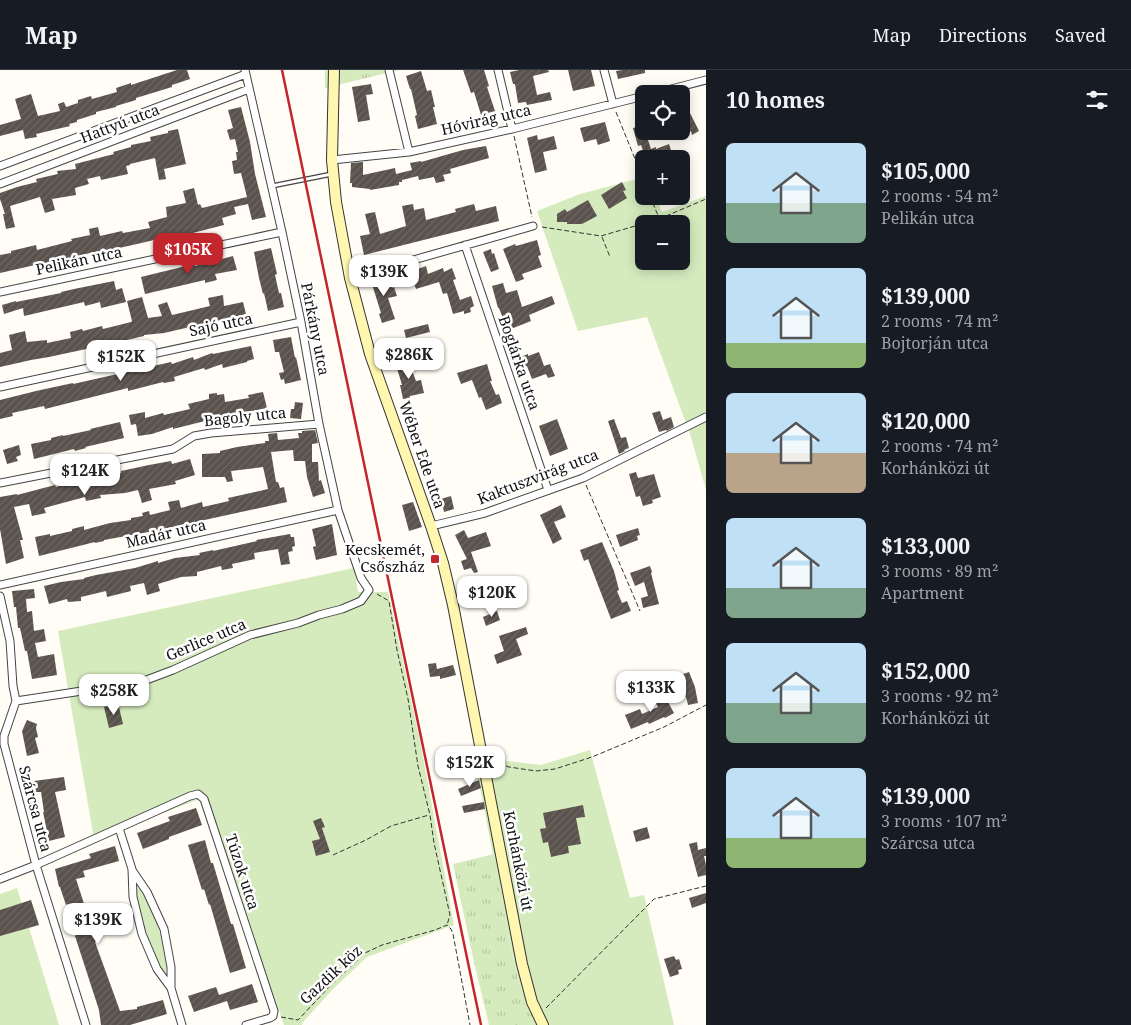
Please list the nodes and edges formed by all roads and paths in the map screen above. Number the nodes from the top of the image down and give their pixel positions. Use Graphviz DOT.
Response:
graph roads {
  1 [pos="334,70"];
  2 [pos="389,70"];
  3 [pos="498,70"];
  4 [pos="604,70"];
  5 [pos="245,72"];
  6 [pos="706,80"];
  7 [pos="687,85"];
  8 [pos="249,89"];
  9 [pos="635,98"];
  10 [pos="613,104"];
  11 [pos="512,129"];
  12 [pos="409,152"];
  13 [pos="635,159"];
  14 [pos="332,160"];
  15 [pos="0,166"];
  16 [pos="333,174"];
  17 [pos="0,184"];
  18 [pos="271,186"];
  19 [pos="706,199"];
  20 [pos="668,215"];
  21 [pos="534,226"];
  22 [pos="635,226"];
  23 [pos="282,232"];
  24 [pos="601,236"];
  25 [pos="465,245"];
  26 [pos="610,258"];
  27 [pos="350,278"];
  28 [pos="0,292"];
  29 [pos="301,322"];
  30 [pos="0,387"];
  31 [pos="706,417"];
  32 [pos="319,424"];
  33 [pos="583,478"];
  34 [pos="0,483"];
  35 [pos="548,490"];
  36 [pos="338,510"];
  37 [pos="431,526"];
  38 [pos="0,585"];
  39 [pos="369,590"];
  40 [pos="0,596"];
  41 [pos="640,611"];
  42 [pos="16,701"];
  43 [pos="706,705"];
  44 [pos="2,745"];
  45 [pos="482,757"];
  46 [pos="430,815"];
  47 [pos="119,828"];
  48 [pos="333,855"];
  49 [pos="36,865"];
  50 [pos="132,869"];
  51 [pos="0,879"];
  52 [pos="706,886"];
  53 [pos="447,925"];
  54 [pos="171,988"];
  55 [pos="273,1016"];
  56 [pos="540,1020"];
  57 [pos="86,1025"];
  58 [pos="182,1025"];
  59 [pos="246,1025"];
  60 [pos="470,1025"];
  1 -- 14 [label="street, Wéber Ede utca"];
  2 -- 12 [label="street"];
  3 -- 11 [label="street"];
  4 -- 10 [label="street"];
  5 -- 8 [label="street, Párkány utca"];
  5 -- 15 [label="street, Hattyú utca"];
  6 -- 7 [label="street"];
  8 -- 17 [label="street, Hattyú utca"];
  8 -- 18 [label="street, Párkány utca"];
  9 -- 10 [label="street, Hóvirág utca"];
  10 -- 11 [label="street, Hóvirág utca"];
  10 -- 13 [label="path"];
  11 -- 12 [label="street, Hóvirág utca"];
  11 -- 21 [label="path"];
  12 -- 14 [label="street, Hóvirág utca"];
  14 -- 16 [label="street, Wéber Ede utca"];
  16 -- 18 [label="lane"];
  16 -- 27 [label="street, Wéber Ede utca"];
  18 -- 23 [label="street, Párkány utca"];
  19 -- 20 [label="path"];
  21 -- 24 [label="path"];
  21 -- 25 [label="street"];
  22 -- 24 [label="path"];
  23 -- 28 [label="street, Pelikán utca"];
  23 -- 29 [label="street, Párkány utca"];
  24 -- 26 [label="path"];
  25 -- 27 [label="street"];
  25 -- 35 [label="street, Boglárka utca"];
  27 -- 37 [label="street, Wéber Ede utca"];
  29 -- 30 [label="street, Sajó utca"];
  29 -- 32 [label="street, Párkány utca"];
  31 -- 33 [label="street, Kaktuszvirág utca"];
  32 -- 34 [label="street, Bagoly utca"];
  32 -- 36 [label="street, Párkány utca"];
  33 -- 35 [label="street, Kaktuszvirág utca"];
  33 -- 41 [label="path"];
  35 -- 37 [label="street, Kaktuszvirág utca"];
  36 -- 38 [label="street, Madár utca"];
  36 -- 39 [label="street, Párkány utca"];
  37 -- 45 [label="street, Korhánközi út"];
  39 -- 42 [label="street, Gerlice utca"];
  39 -- 46 [label="path"];
  40 -- 42 [label="street, Szárcsa utca"];
  42 -- 44 [label="street, Szárcsa utca"];
  43 -- 45 [label="path"];
  44 -- 49 [label="street, Szárcsa utca"];
  45 -- 56 [label="street, Korhánközi út"];
  46 -- 48 [label="path"];
  46 -- 53 [label="path"];
  47 -- 49 [label="street, Túzok utca"];
  47 -- 50 [label="street"];
  47 -- 55 [label="street, Túzok utca"];
  49 -- 51 [label="street, Túzok utca"];
  49 -- 57 [label="street, Szárcsa utca"];
  50 -- 54 [label="street"];
  50 -- 54 [label="street"];
  52 -- 56 [label="path"];
  53 -- 55 [label="path, Gazdik köz"];
  53 -- 60 [label="path"];
  54 -- 58 [label="street"];
  55 -- 59 [label="street"];
}
